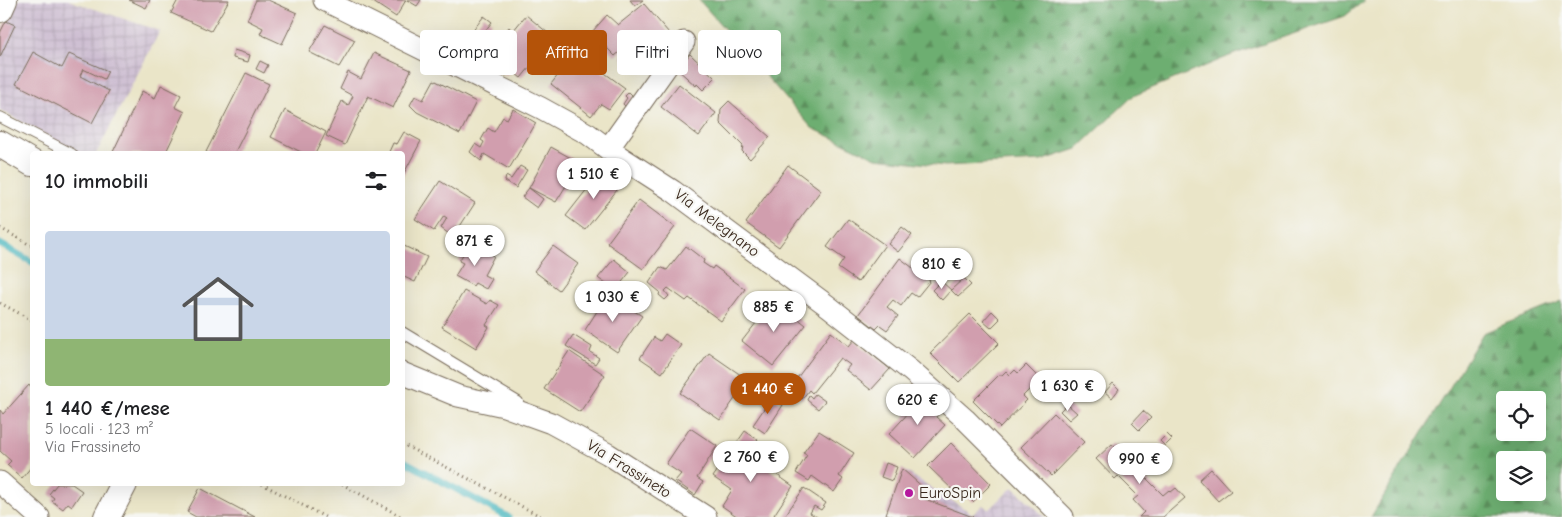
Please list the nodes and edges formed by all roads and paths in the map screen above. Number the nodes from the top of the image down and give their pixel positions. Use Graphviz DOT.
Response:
graph roads {
  1 [pos="4,0"];
  2 [pos="324,0"];
  3 [pos="0,9"];
  4 [pos="661,75"];
  5 [pos="0,117"];
  6 [pos="0,144"];
  7 [pos="608,149"];
  8 [pos="66,151"];
  9 [pos="30,162"];
  10 [pos="0,228"];
  11 [pos="30,245"];
  12 [pos="0,304"];
  13 [pos="30,319"];
  14 [pos="405,334"];
  15 [pos="405,374"];
  16 [pos="551,423"];
  17 [pos="405,446"];
  18 [pos="0,482"];
  19 [pos="123,486"];
  20 [pos="266,486"];
  21 [pos="346,486"];
  22 [pos="39,517"];
  23 [pos="107,517"];
  24 [pos="325,517"];
  25 [pos="402,517"];
  26 [pos="542,517"];
  27 [pos="706,517"];
  28 [pos="1063,517"];
  1 -- 3 [label="street"];
  2 -- 7 [label="street, Via Melegnano"];
  4 -- 7 [label="street"];
  5 -- 8 [label="lane"];
  6 -- 9 [label="street"];
  7 -- 28 [label="street, Via Melegnano"];
  10 -- 11 [label="path"];
  12 -- 13 [label="path"];
  14 -- 16 [label="lane, Via Frassineto"];
  15 -- 16 [label="street, Via Frassineto"];
  16 -- 27 [label="street, Via Frassineto"];
  17 -- 26 [label="path"];
  18 -- 22 [label="street"];
  19 -- 23 [label="street"];
  20 -- 24 [label="path"];
  21 -- 25 [label="path"];
}
